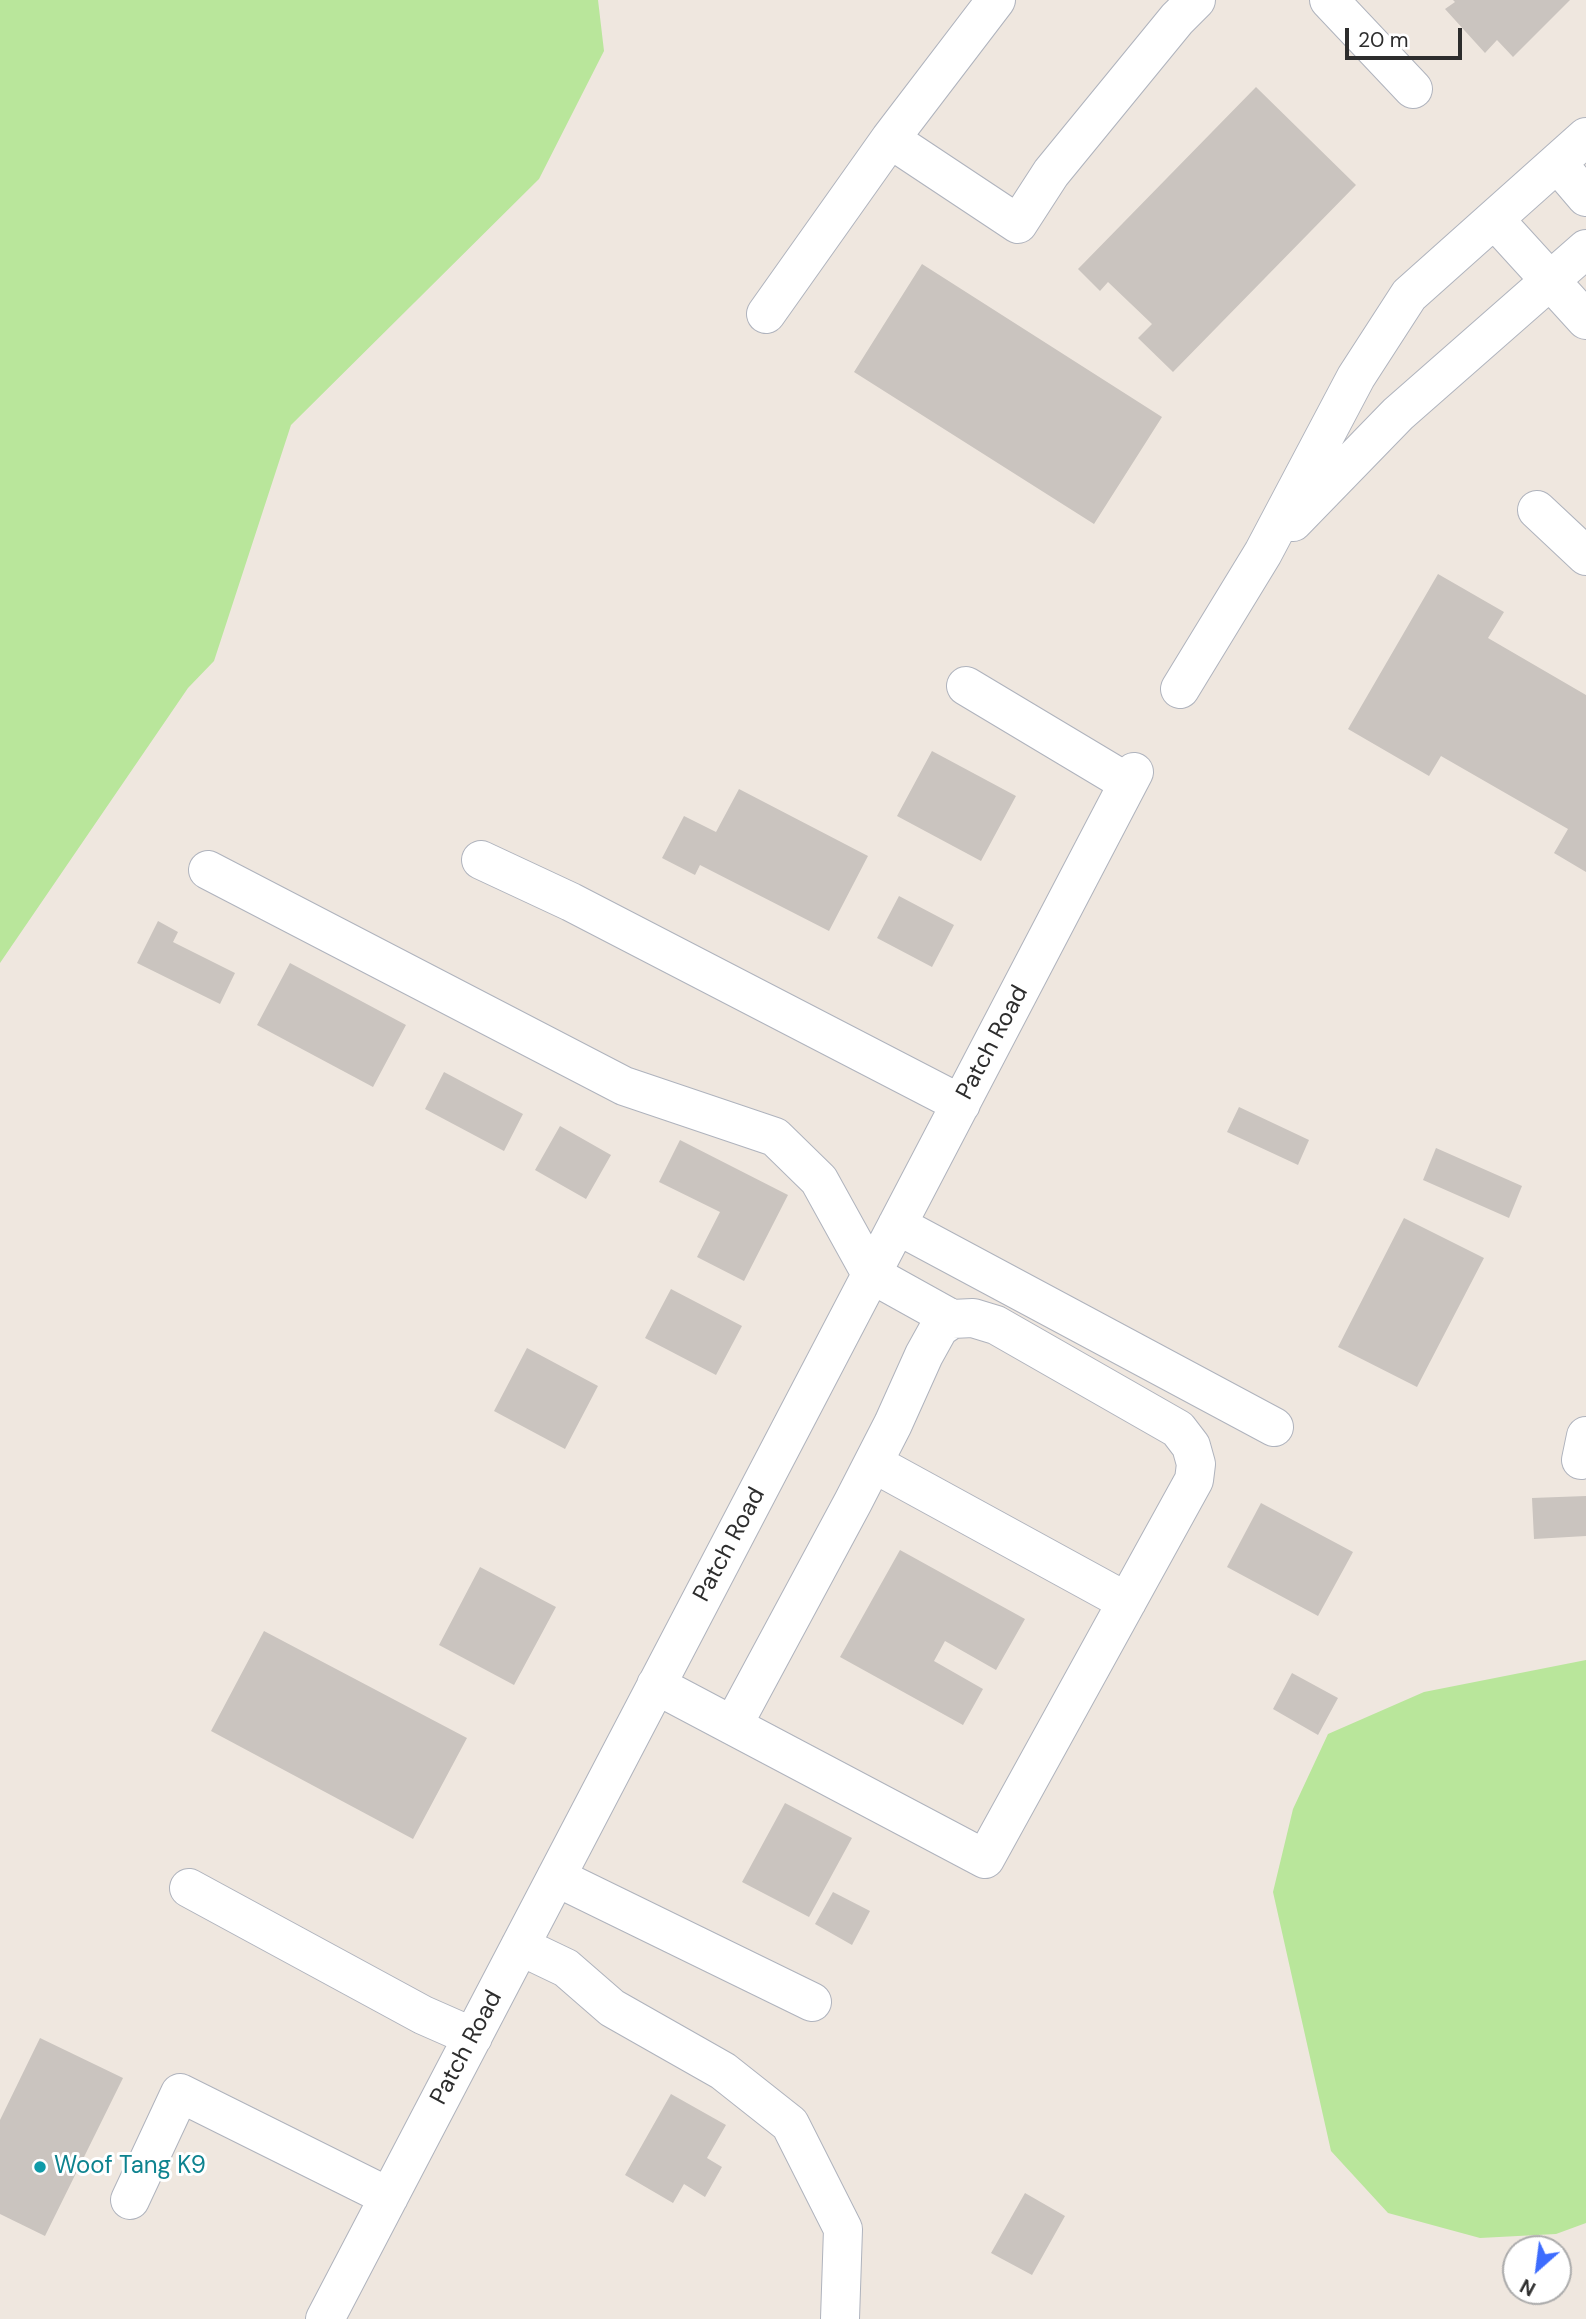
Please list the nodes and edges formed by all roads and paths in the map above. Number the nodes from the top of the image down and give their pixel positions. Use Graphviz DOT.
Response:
graph roads {
  1 [pos="996,0"];
  2 [pos="1196,0"];
  3 [pos="1329,0"];
  4 [pos="1413,89"];
  5 [pos="1586,136"];
  6 [pos="890,139"];
  7 [pos="1557,163"];
  8 [pos="1586,197"];
  9 [pos="1494,219"];
  10 [pos="1586,249"];
  11 [pos="1551,281"];
  12 [pos="766,314"];
  13 [pos="1586,320"];
  14 [pos="1537,510"];
  15 [pos="1263,553"];
  16 [pos="1586,556"];
  17 [pos="966,686"];
  18 [pos="1180,689"];
  19 [pos="481,860"];
  20 [pos="208,870"];
  21 [pos="961,1104"];
  22 [pos="897,1225"];
  23 [pos="872,1275"];
  24 [pos="952,1319"];
  25 [pos="1274,1427"];
  26 [pos="873,1463"];
  27 [pos="1127,1602"];
  28 [pos="656,1685"];
  29 [pos="733,1725"];
  30 [pos="556,1877"];
  31 [pos="190,1888"];
  32 [pos="520,1946"];
  33 [pos="812,2002"];
  34 [pos="473,2037"];
  35 [pos="389,2197"];
  36 [pos="130,2200"];
  37 [pos="325,2319"];
  38 [pos="840,2319"];
  1 -- 6 [label="street"];
  2 -- 6 [label="street"];
  3 -- 4 [label="street"];
  5 -- 7 [label="street"];
  6 -- 12 [label="street"];
  7 -- 8 [label="street"];
  7 -- 9 [label="street"];
  9 -- 11 [label="street"];
  9 -- 15 [label="street"];
  10 -- 11 [label="street"];
  11 -- 13 [label="street"];
  11 -- 15 [label="street"];
  14 -- 16 [label="street"];
  15 -- 18 [label="street"];
  17 -- 21 [label="street, Patch Road"];
  19 -- 21 [label="street"];
  20 -- 23 [label="street"];
  21 -- 22 [label="street, Patch Road"];
  22 -- 23 [label="street, Patch Road"];
  22 -- 25 [label="street"];
  23 -- 24 [label="street"];
  23 -- 28 [label="street, Patch Road"];
  24 -- 26 [label="street"];
  24 -- 27 [label="street"];
  26 -- 27 [label="street"];
  26 -- 29 [label="street"];
  27 -- 29 [label="street"];
  28 -- 29 [label="street"];
  28 -- 30 [label="street, Patch Road"];
  30 -- 32 [label="street, Patch Road"];
  30 -- 33 [label="street"];
  31 -- 34 [label="street"];
  32 -- 34 [label="street, Patch Road"];
  32 -- 38 [label="street"];
  34 -- 35 [label="street, Patch Road"];
  35 -- 36 [label="street"];
  35 -- 37 [label="street, Patch Road"];
}
